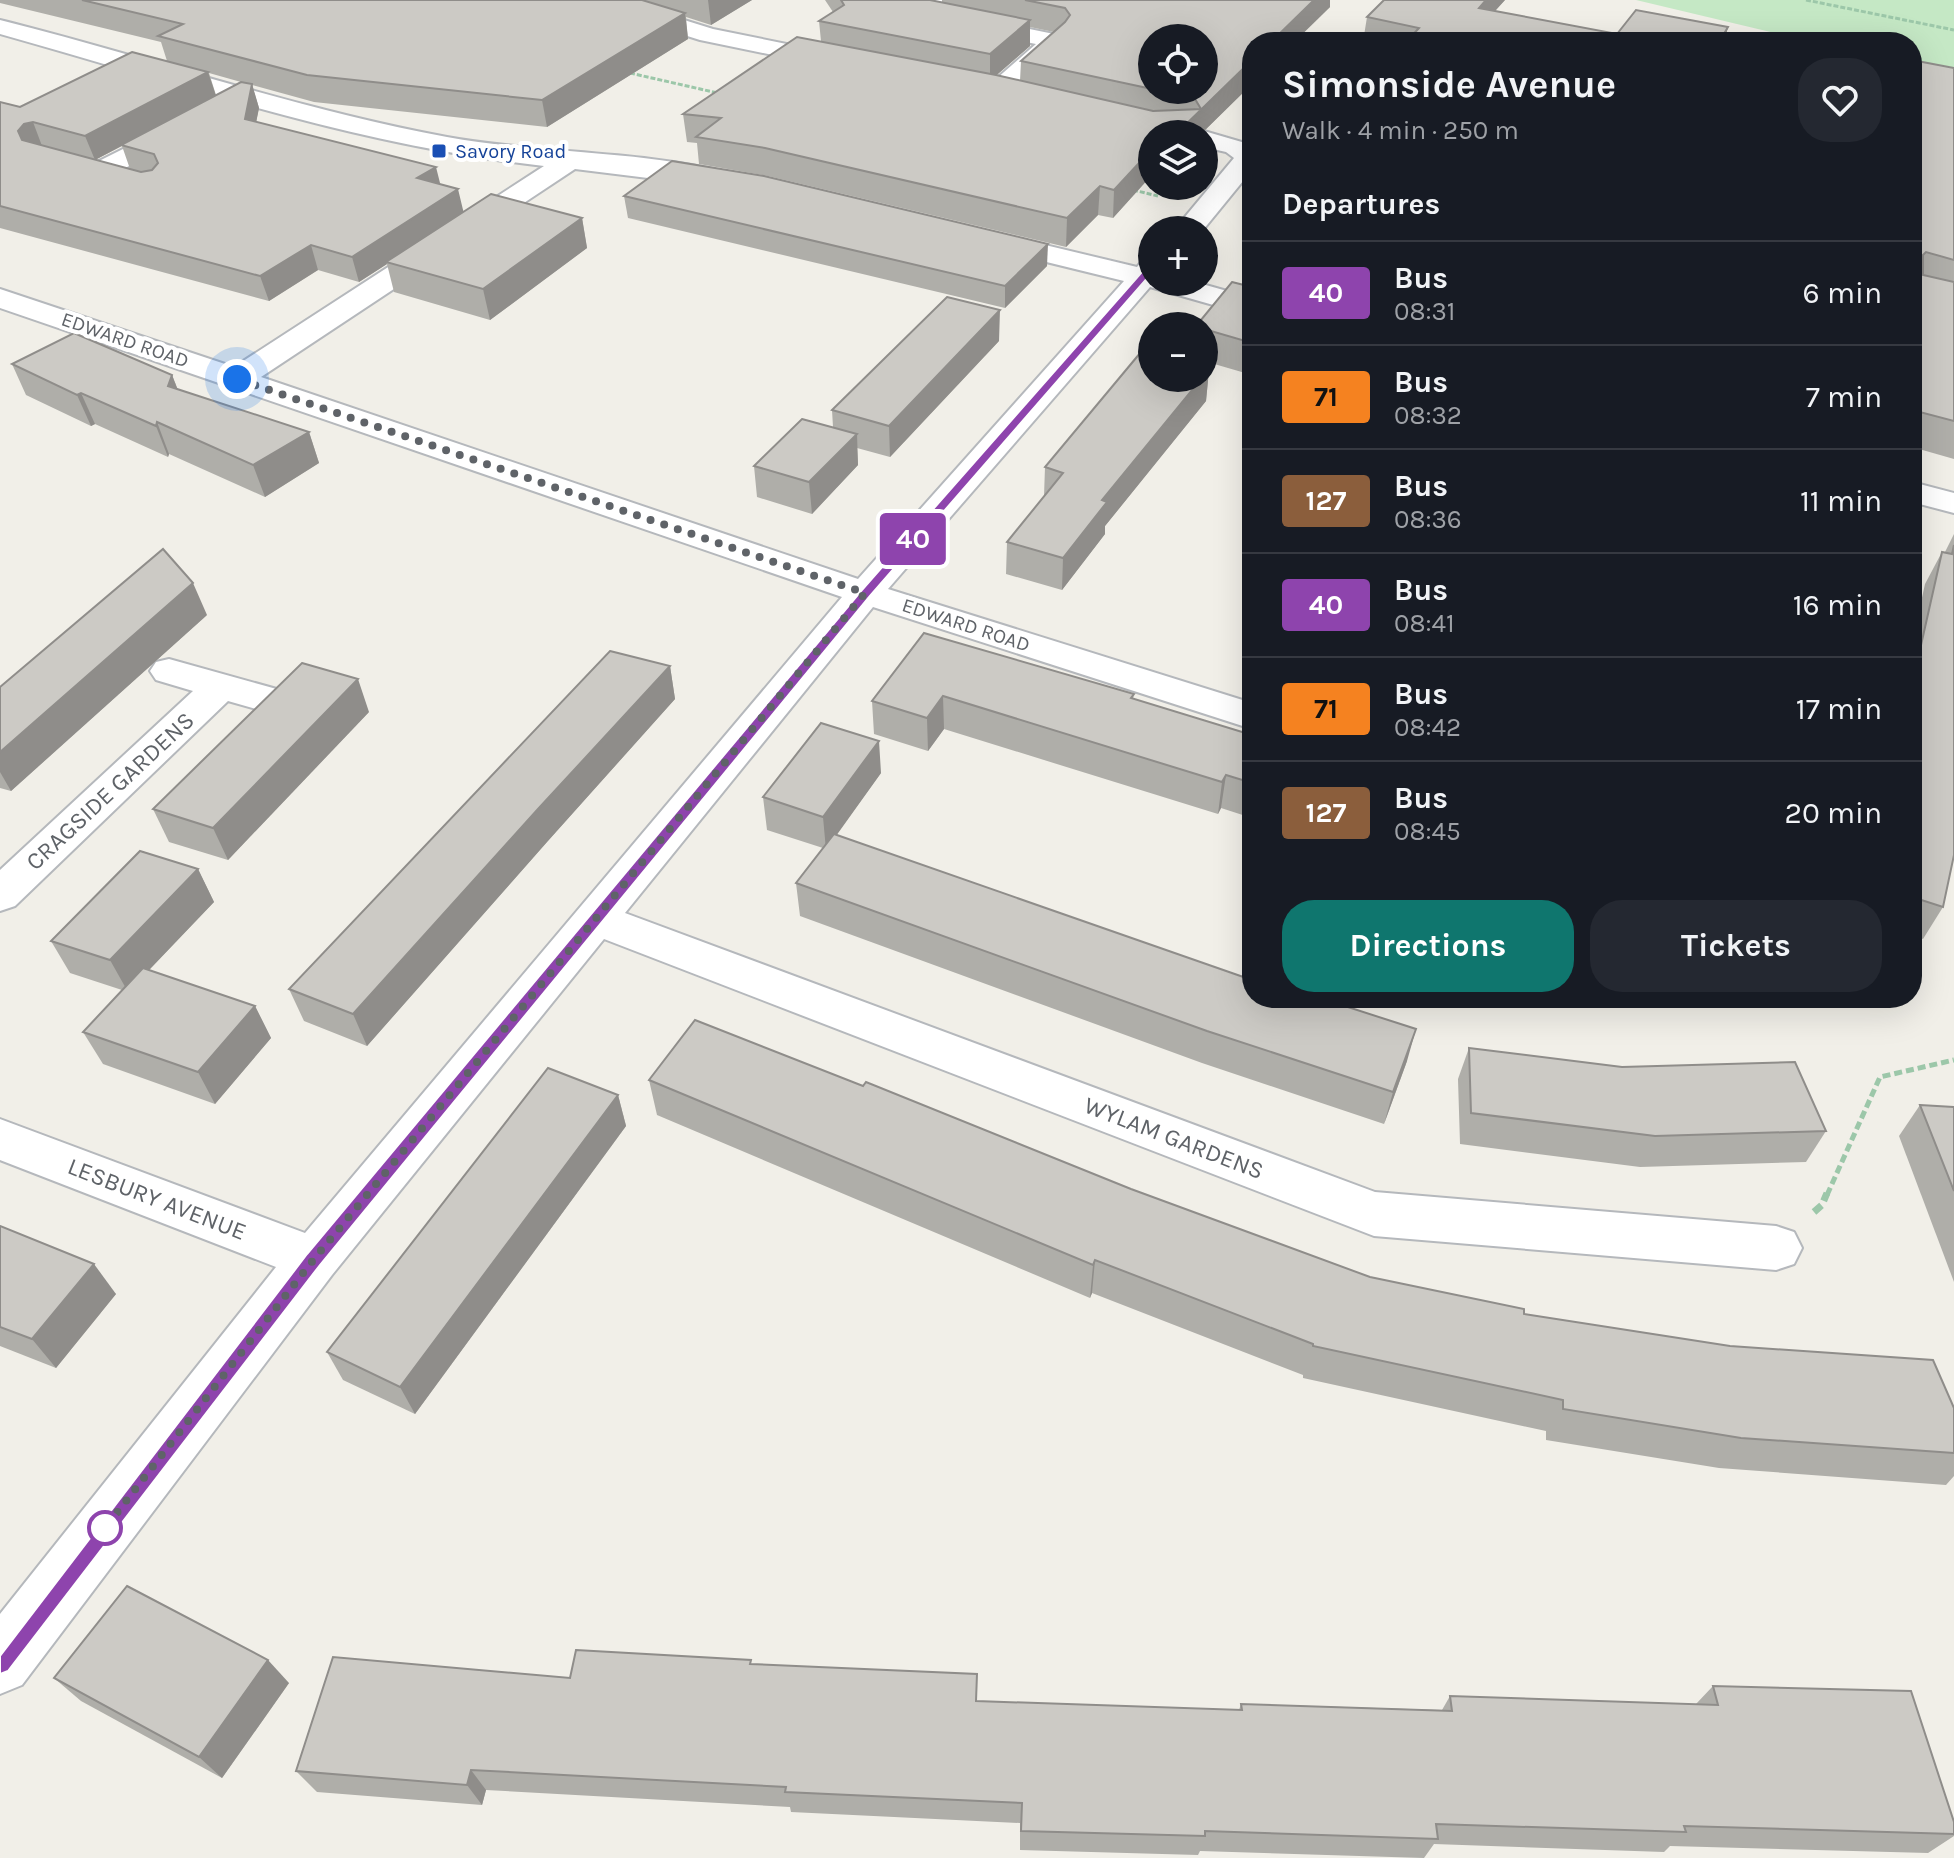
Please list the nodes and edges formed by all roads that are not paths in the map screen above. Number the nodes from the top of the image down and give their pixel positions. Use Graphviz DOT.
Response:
graph roads {
  1 [pos="597,0"];
  2 [pos="936,0"];
  3 [pos="0,27"];
  4 [pos="860,65"];
  5 [pos="965,86"];
  6 [pos="996,92"];
  7 [pos="246,93"];
  8 [pos="1027,99"];
  9 [pos="1218,142"];
  10 [pos="1242,150"];
  11 [pos="569,161"];
  12 [pos="71,165"];
  13 [pos="1242,167"];
  14 [pos="98,172"];
  15 [pos="138,183"];
  16 [pos="753,184"];
  17 [pos="1202,216"];
  18 [pos="963,233"];
  19 [pos="1138,273"];
  20 [pos="1138,293"];
  21 [pos="1217,296"];
  22 [pos="0,298"];
  23 [pos="1242,304"];
  24 [pos="237,379"];
  25 [pos="1922,495"];
  26 [pos="1954,503"];
  27 [pos="865,593"];
  28 [pos="169,671"];
  29 [pos="221,686"];
  30 [pos="277,702"];
  31 [pos="1242,713"];
  32 [pos="0,895"];
  33 [pos="596,919"];
  34 [pos="0,1139"];
  35 [pos="1776,1248"];
  36 [pos="314,1259"];
  37 [pos="0,1663"];
  1 -- 4 [label="street"];
  2 -- 6 [label="street"];
  3 -- 7 [label="street"];
  5 -- 6 [label="street"];
  6 -- 8 [label="street"];
  7 -- 11 [label="street"];
  7 -- 14 [label="street"];
  9 -- 10 [label="street"];
  11 -- 16 [label="street"];
  11 -- 24 [label="street"];
  12 -- 14 [label="street"];
  13 -- 17 [label="street"];
  14 -- 15 [label="street"];
  18 -- 19 [label="street"];
  20 -- 27 [label="street"];
  21 -- 23 [label="street"];
  22 -- 24 [label="street, EDWARD ROAD"];
  24 -- 27 [label="street, EDWARD ROAD"];
  25 -- 26 [label="street"];
  27 -- 31 [label="street, EDWARD ROAD"];
  27 -- 33 [label="street"];
  28 -- 29 [label="street, CRAGSIDE GARDENS"];
  29 -- 30 [label="street, CRAGSIDE GARDENS"];
  29 -- 32 [label="street, CRAGSIDE GARDENS"];
  33 -- 35 [label="street, WYLAM GARDENS"];
  33 -- 36 [label="street"];
  34 -- 36 [label="street, LESBURY AVENUE"];
  36 -- 37 [label="street"];
}
